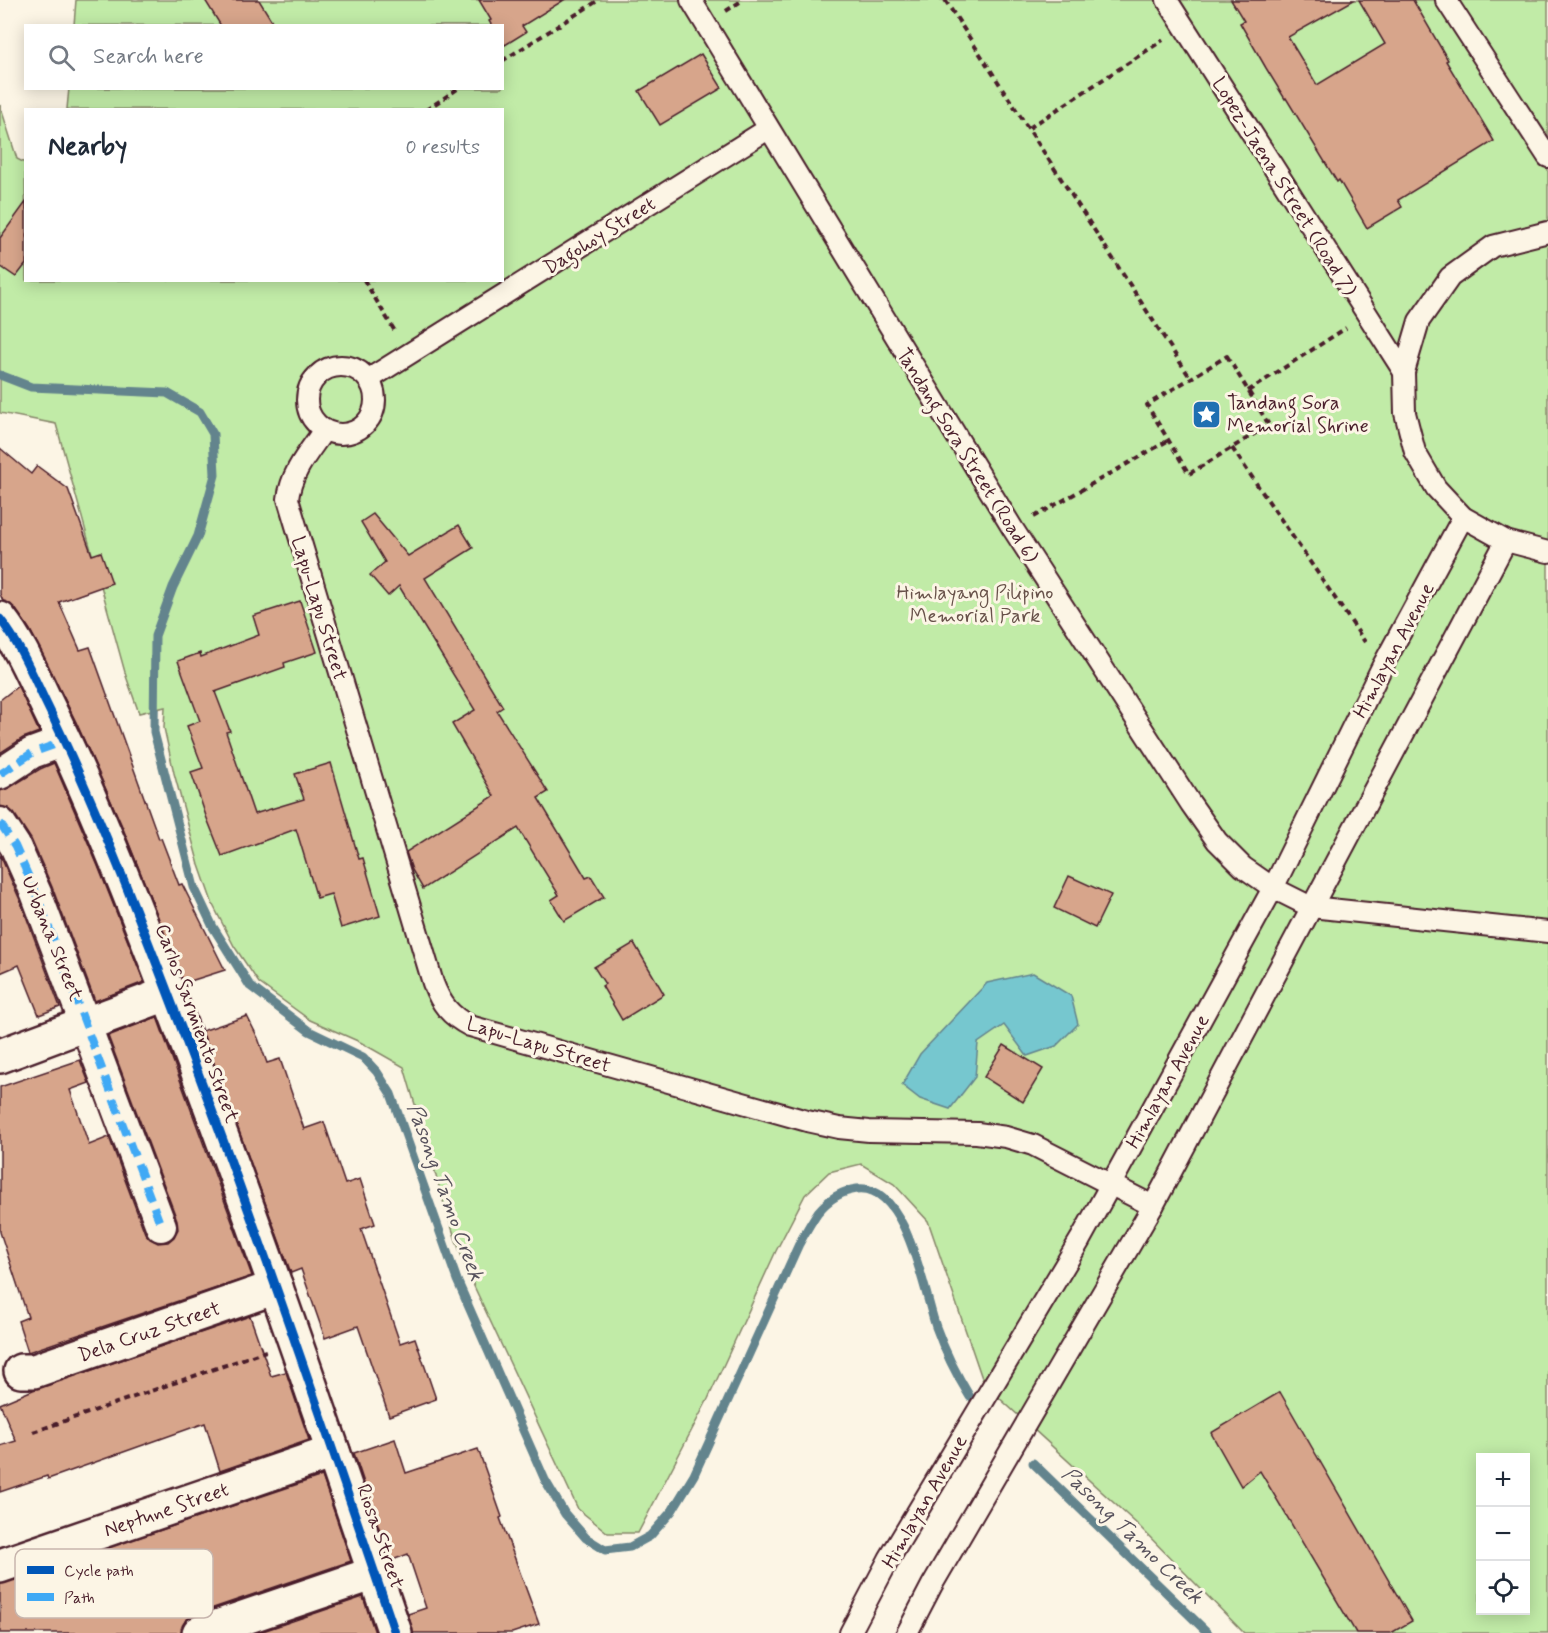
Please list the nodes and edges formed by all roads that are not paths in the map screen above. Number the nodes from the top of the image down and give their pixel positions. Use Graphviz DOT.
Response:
graph roads {
  1 [pos="691,0"];
  2 [pos="1167,0"];
  3 [pos="1446,0"];
  4 [pos="768,129"];
  5 [pos="1548,157"];
  6 [pos="1548,232"];
  7 [pos="1404,372"];
  8 [pos="369,379"];
  9 [pos="324,430"];
  10 [pos="1463,517"];
  11 [pos="1506,541"];
  12 [pos="1548,552"];
  13 [pos="1,623"];
  14 [pos="65,741"];
  15 [pos="0,774"];
  16 [pos="0,823"];
  17 [pos="1273,888"];
  18 [pos="1311,907"];
  19 [pos="1548,932"];
  20 [pos="169,993"];
  21 [pos="86,1023"];
  22 [pos="0,1056"];
  23 [pos="1111,1184"];
  24 [pos="1153,1206"];
  25 [pos="161,1226"];
  26 [pos="276,1287"];
  27 [pos="21,1371"];
  28 [pos="333,1452"];
  29 [pos="50,1549"];
  30 [pos="15,1561"];
  31 [pos="0,1566"];
  32 [pos="375,1573"];
  33 [pos="199,1633"];
  34 [pos="395,1633"];
  35 [pos="850,1633"];
  36 [pos="906,1633"];
  1 -- 4 [label="lane, Tandang Sora Street (Road 6)"];
  2 -- 7 [label="lane, Lopez-Jaena Street (Road 7)"];
  3 -- 5 [label="lane"];
  4 -- 8 [label="lane, Dagohoy Street"];
  4 -- 17 [label="lane, Tandang Sora Street (Road 6)"];
  6 -- 7 [label="lane"];
  7 -- 10 [label="lane"];
  8 -- 9 [label="lane"];
  8 -- 9 [label="lane"];
  9 -- 23 [label="lane, Lapu-Lapu Street"];
  10 -- 11 [label="lane"];
  10 -- 17 [label="lane, Himlayan Avenue"];
  11 -- 12 [label="lane"];
  11 -- 18 [label="lane"];
  13 -- 14 [label="street, Carlos Sarmiento Street"];
  14 -- 15 [label="street"];
  14 -- 20 [label="street, Carlos Sarmiento Street"];
  16 -- 21 [label="street, Urbana Street"];
  17 -- 18 [label="lane, Tandang Sora Street (Road 6)"];
  17 -- 23 [label="lane, Himlayan Avenue"];
  18 -- 19 [label="lane"];
  18 -- 24 [label="lane"];
  20 -- 21 [label="street"];
  20 -- 26 [label="street, Carlos Sarmiento Street"];
  21 -- 22 [label="street"];
  21 -- 25 [label="street, Urbana Street"];
  23 -- 24 [label="lane, Lapu-Lapu Street"];
  23 -- 35 [label="lane, Himlayan Avenue"];
  24 -- 36 [label="lane"];
  26 -- 27 [label="street, Dela Cruz Street"];
  26 -- 28 [label="street, Carlos Sarmiento Street"];
  28 -- 29 [label="street, Neptune Street"];
  28 -- 32 [label="street, Riosa Street"];
  30 -- 31 [label="street, Neptune Street"];
  32 -- 33 [label="street"];
  32 -- 34 [label="street, Riosa Street"];
}
